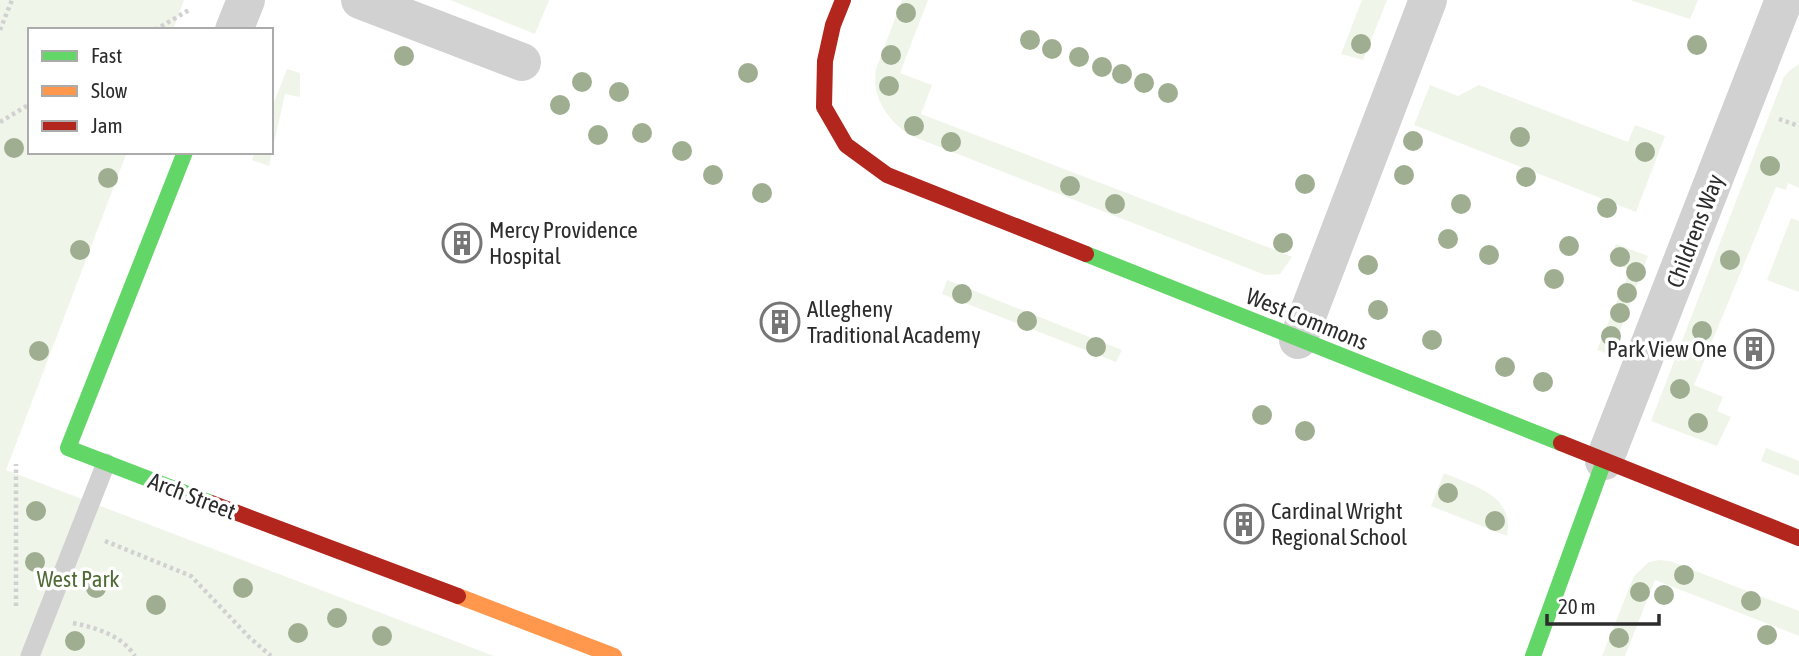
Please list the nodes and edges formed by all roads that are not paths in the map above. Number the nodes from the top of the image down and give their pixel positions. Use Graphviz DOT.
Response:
graph roads {
  1 [pos="246,0"];
  2 [pos="360,0"];
  3 [pos="843,0"];
  4 [pos="1428,0"];
  5 [pos="1784,0"];
  6 [pos="1792,0"];
  7 [pos="1799,3"];
  8 [pos="235,28"];
  9 [pos="522,62"];
  10 [pos="185,154"];
  11 [pos="1298,340"];
  12 [pos="1604,461"];
  13 [pos="106,463"];
  14 [pos="1799,538"];
  15 [pos="30,656"];
  16 [pos="614,656"];
  17 [pos="1533,656"];
  1 -- 8 [label="street"];
  2 -- 9 [label="street"];
  3 -- 11 [label="main road, West Commons"];
  4 -- 11 [label="street"];
  5 -- 12 [label="street, Childrens Way"];
  6 -- 7 [label="street"];
  10 -- 13 [label="main road, Arch Street"];
  11 -- 12 [label="main road, West Commons"];
  12 -- 14 [label="main road, West Commons"];
  12 -- 17 [label="main road"];
  13 -- 15 [label="lane"];
  13 -- 16 [label="main road, Arch Street"];
}
